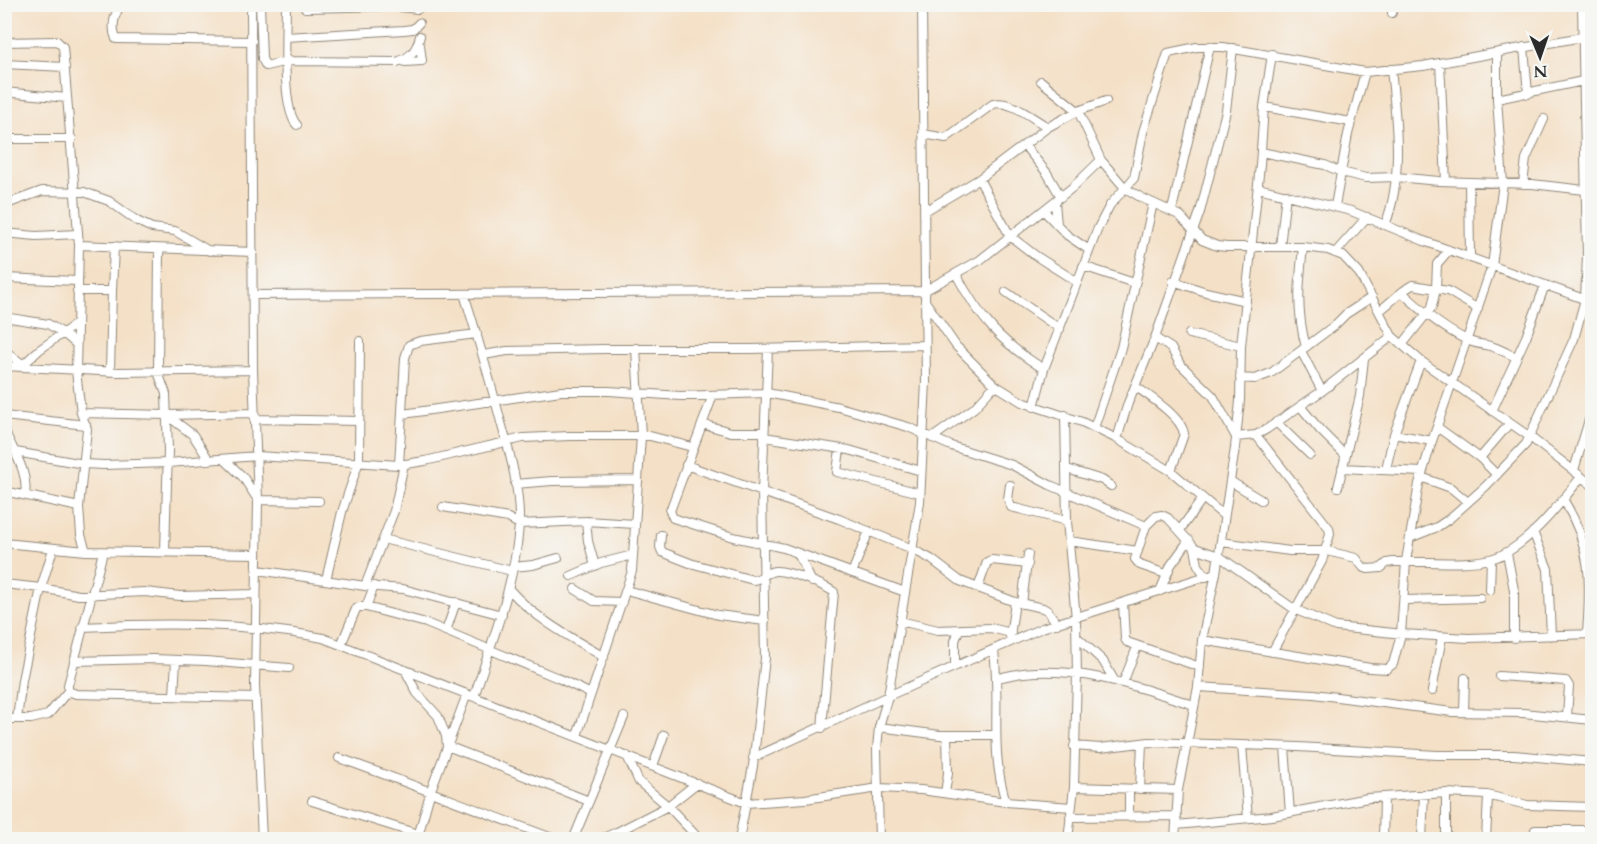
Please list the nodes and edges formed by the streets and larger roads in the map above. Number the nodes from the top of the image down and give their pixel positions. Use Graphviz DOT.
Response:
graph roads {
  1 [pos="121,4"];
  2 [pos="251,4"];
  3 [pos="260,4"];
  4 [pos="286,4"];
  5 [pos="922,4"];
  6 [pos="1395,4"];
  7 [pos="1582,4"];
  8 [pos="418,7"];
  9 [pos="305,8"];
  10 [pos="1392,13"];
  11 [pos="419,23"];
  12 [pos="1582,37"];
  13 [pos="286,38"];
  14 [pos="252,41"];
  15 [pos="4,42"];
  16 [pos="1210,46"];
  17 [pos="1524,47"];
  18 [pos="1233,48"];
  19 [pos="1497,52"];
  20 [pos="1272,54"];
  21 [pos="287,61"];
  22 [pos="1440,63"];
  23 [pos="4,64"];
  24 [pos="65,67"];
  25 [pos="1391,69"];
  26 [pos="1365,72"];
  27 [pos="1041,81"];
  28 [pos="1583,81"];
  29 [pos="4,92"];
  30 [pos="1528,94"];
  31 [pos="67,98"];
  32 [pos="1497,99"];
  33 [pos="1106,101"];
  34 [pos="1264,107"];
  35 [pos="1078,111"];
  36 [pos="1544,119"];
  37 [pos="1351,123"];
  38 [pos="297,125"];
  39 [pos="1048,127"];
  40 [pos="922,134"];
  41 [pos="4,139"];
  42 [pos="72,139"];
  43 [pos="1024,145"];
  44 [pos="1262,152"];
  45 [pos="1101,160"];
  46 [pos="1341,172"];
  47 [pos="1396,177"];
  48 [pos="979,179"];
  49 [pos="1446,181"];
  50 [pos="1469,182"];
  51 [pos="1503,183"];
  52 [pos="1523,184"];
  53 [pos="1125,188"];
  54 [pos="1258,188"];
  55 [pos="76,190"];
  56 [pos="1585,190"];
  57 [pos="1286,194"];
  58 [pos="1058,199"];
  59 [pos="1153,203"];
  60 [pos="4,205"];
  61 [pos="1335,206"];
  62 [pos="1172,210"];
  63 [pos="924,211"];
  64 [pos="1044,211"];
  65 [pos="1367,217"];
  66 [pos="1057,225"];
  67 [pos="1385,225"];
  68 [pos="1192,230"];
  69 [pos="4,233"];
  70 [pos="78,234"];
  71 [pos="1010,236"];
  72 [pos="79,245"];
  73 [pos="114,246"];
  74 [pos="1280,247"];
  75 [pos="1303,247"];
  76 [pos="1252,248"];
  77 [pos="159,249"];
  78 [pos="1089,250"];
  79 [pos="1449,250"];
  80 [pos="209,251"];
  81 [pos="253,252"];
  82 [pos="1335,253"];
  83 [pos="1590,257"];
  84 [pos="1470,258"];
  85 [pos="1083,266"];
  86 [pos="1492,266"];
  87 [pos="956,274"];
  88 [pos="4,278"];
  89 [pos="77,281"];
  90 [pos="1173,281"];
  91 [pos="1077,282"];
  92 [pos="1134,283"];
  93 [pos="1545,285"];
  94 [pos="1436,289"];
  95 [pos="77,291"];
  96 [pos="112,291"];
  97 [pos="1006,292"];
  98 [pos="1402,292"];
  99 [pos="464,294"];
  100 [pos="253,295"];
  101 [pos="924,296"];
  102 [pos="1372,297"];
  103 [pos="1589,300"];
  104 [pos="1246,301"];
  105 [pos="1478,309"];
  106 [pos="1379,311"];
  107 [pos="1426,314"];
  108 [pos="4,317"];
  109 [pos="76,324"];
  110 [pos="1060,329"];
  111 [pos="63,333"];
  112 [pos="477,334"];
  113 [pos="1189,334"];
  114 [pos="1392,336"];
  115 [pos="1155,338"];
  116 [pos="1468,340"];
  117 [pos="360,341"];
  118 [pos="76,344"];
  119 [pos="925,345"];
  120 [pos="1402,345"];
  121 [pos="1241,346"];
  122 [pos="636,348"];
  123 [pos="768,349"];
  124 [pos="1303,349"];
  125 [pos="4,350"];
  126 [pos="484,356"];
  127 [pos="1516,357"];
  128 [pos="1364,358"];
  129 [pos="1421,361"];
  130 [pos="4,366"];
  131 [pos="26,366"];
  132 [pos="1044,369"];
  133 [pos="253,370"];
  134 [pos="76,371"];
  135 [pos="110,372"];
  136 [pos="158,372"];
  137 [pos="1240,378"];
  138 [pos="1453,382"];
  139 [pos="995,385"];
  140 [pos="1135,386"];
  141 [pos="1322,391"];
  142 [pos="639,393"];
  143 [pos="767,393"];
  144 [pos="713,395"];
  145 [pos="496,401"];
  146 [pos="1300,406"];
  147 [pos="1034,407"];
  148 [pos="1593,410"];
  149 [pos="1492,411"];
  150 [pos="81,413"];
  151 [pos="403,414"];
  152 [pos="167,415"];
  153 [pos="1065,415"];
  154 [pos="4,416"];
  155 [pos="254,416"];
  156 [pos="359,421"];
  157 [pos="1276,422"];
  158 [pos="1510,423"];
  159 [pos="702,424"];
  160 [pos="86,425"];
  161 [pos="1437,427"];
  162 [pos="1094,428"];
  163 [pos="4,429"];
  164 [pos="1394,434"];
  165 [pos="764,435"];
  166 [pos="923,435"];
  167 [pos="1256,435"];
  168 [pos="641,436"];
  169 [pos="1236,437"];
  170 [pos="1530,437"];
  171 [pos="932,438"];
  172 [pos="1117,439"];
  173 [pos="507,441"];
  174 [pos="1432,441"];
  175 [pos="692,447"];
  176 [pos="840,449"];
  177 [pos="4,450"];
  178 [pos="15,452"];
  179 [pos="1310,455"];
  180 [pos="1345,455"];
  181 [pos="257,456"];
  182 [pos="1480,458"];
  183 [pos="224,459"];
  184 [pos="209,460"];
  185 [pos="359,461"];
  186 [pos="168,463"];
  187 [pos="84,464"];
  188 [pos="401,464"];
  189 [pos="686,465"];
  190 [pos="1067,468"];
  191 [pos="1342,468"];
  192 [pos="1386,469"];
  193 [pos="1574,470"];
  194 [pos="921,471"];
  195 [pos="1172,471"];
  196 [pos="1422,475"];
  197 [pos="1497,475"];
  198 [pos="1581,477"];
  199 [pos="639,480"];
  200 [pos="1230,481"];
  201 [pos="515,484"];
  202 [pos="1010,485"];
  203 [pos="1593,485"];
  204 [pos="1111,486"];
  205 [pos="1338,487"];
  206 [pos="4,491"];
  207 [pos="762,491"];
  208 [pos="1066,492"];
  209 [pos="920,493"];
  210 [pos="25,495"];
  211 [pos="1203,498"];
  212 [pos="1563,499"];
  213 [pos="258,500"];
  214 [pos="1262,500"];
  215 [pos="319,501"];
  216 [pos="1468,502"];
  217 [pos="79,507"];
  218 [pos="443,507"];
  219 [pos="1224,516"];
  220 [pos="1067,520"];
  221 [pos="586,521"];
  222 [pos="519,524"];
  223 [pos="635,524"];
  224 [pos="1146,526"];
  225 [pos="1180,530"];
  226 [pos="869,531"];
  227 [pos="1533,532"];
  228 [pos="661,535"];
  229 [pos="1412,537"];
  230 [pos="383,539"];
  231 [pos="1188,540"];
  232 [pos="1069,541"];
  233 [pos="1221,542"];
  234 [pos="4,543"];
  235 [pos="762,543"];
  236 [pos="1195,548"];
  237 [pos="52,549"];
  238 [pos="912,549"];
  239 [pos="1327,550"];
  240 [pos="86,551"];
  241 [pos="165,551"];
  242 [pos="103,552"];
  243 [pos="1138,552"];
  244 [pos="1507,553"];
  245 [pos="257,554"];
  246 [pos="798,554"];
  247 [pos="1028,554"];
  248 [pos="633,555"];
  249 [pos="1219,556"];
  250 [pos="558,558"];
  251 [pos="1491,559"];
  252 [pos="814,560"];
  253 [pos="1406,561"];
  254 [pos="1028,564"];
  255 [pos="803,565"];
  256 [pos="595,566"];
  257 [pos="513,569"];
  258 [pos="258,570"];
  259 [pos="788,572"];
  260 [pos="852,573"];
  261 [pos="1216,573"];
  262 [pos="765,574"];
  263 [pos="1166,574"];
  264 [pos="571,576"];
  265 [pos="1206,577"];
  266 [pos="326,580"];
  267 [pos="812,582"];
  268 [pos="4,584"];
  269 [pos="364,586"];
  270 [pos="374,586"];
  271 [pos="41,588"];
  272 [pos="978,588"];
  273 [pos="509,589"];
  274 [pos="575,589"];
  275 [pos="626,590"];
  276 [pos="1490,590"];
  277 [pos="1160,591"];
  278 [pos="905,592"];
  279 [pos="255,594"];
  280 [pos="91,595"];
  281 [pos="1480,598"];
  282 [pos="1405,600"];
  283 [pos="456,602"];
  284 [pos="622,602"];
  285 [pos="1019,603"];
  286 [pos="1124,603"];
  287 [pos="366,607"];
  288 [pos="1294,609"];
  289 [pos="502,615"];
  290 [pos="1076,619"];
  291 [pos="765,621"];
  292 [pos="900,621"];
  293 [pos="1057,624"];
  294 [pos="82,627"];
  295 [pos="255,627"];
  296 [pos="959,630"];
  297 [pos="446,631"];
  298 [pos="1011,633"];
  299 [pos="1401,634"];
  300 [pos="1590,634"];
  301 [pos="1551,636"];
  302 [pos="1077,637"];
  303 [pos="1442,637"];
  304 [pos="1514,638"];
  305 [pos="1202,640"];
  306 [pos="1009,644"];
  307 [pos="341,645"];
  308 [pos="1137,647"];
  309 [pos="489,650"];
  310 [pos="994,651"];
  311 [pos="1272,652"];
  312 [pos="604,657"];
  313 [pos="176,660"];
  314 [pos="74,661"];
  315 [pos="255,664"];
  316 [pos="954,666"];
  317 [pos="1200,667"];
  318 [pos="290,668"];
  319 [pos="405,670"];
  320 [pos="1077,675"];
  321 [pos="1499,676"];
  322 [pos="998,678"];
  323 [pos="1465,678"];
  324 [pos="1114,680"];
  325 [pos="1123,683"];
  326 [pos="1198,687"];
  327 [pos="68,691"];
  328 [pos="1432,691"];
  329 [pos="591,694"];
  330 [pos="174,695"];
  331 [pos="471,695"];
  332 [pos="888,696"];
  333 [pos="256,698"];
  334 [pos="1194,705"];
  335 [pos="1464,712"];
  336 [pos="624,717"];
  337 [pos="1567,717"];
  338 [pos="4,719"];
  339 [pos="17,719"];
  340 [pos="1593,720"];
  341 [pos="879,727"];
  342 [pos="822,728"];
  343 [pos="664,735"];
  344 [pos="947,735"];
  345 [pos="995,735"];
  346 [pos="577,736"];
  347 [pos="1142,743"];
  348 [pos="1186,744"];
  349 [pos="447,746"];
  350 [pos="1074,746"];
  351 [pos="1242,746"];
  352 [pos="1285,747"];
  353 [pos="612,749"];
  354 [pos="627,756"];
  355 [pos="339,758"];
  356 [pos="753,758"];
  357 [pos="1593,762"];
  358 [pos="653,766"];
  359 [pos="697,783"];
  360 [pos="1074,787"];
  361 [pos="879,788"];
  362 [pos="1129,789"];
  363 [pos="1140,789"];
  364 [pos="431,790"];
  365 [pos="1178,790"];
  366 [pos="945,793"];
  367 [pos="1446,793"];
  368 [pos="1424,794"];
  369 [pos="1488,796"];
  370 [pos="1384,797"];
  371 [pos="312,801"];
  372 [pos="589,801"];
  373 [pos="1006,802"];
  374 [pos="746,803"];
  375 [pos="668,806"];
  376 [pos="1071,807"];
  377 [pos="1593,807"];
  378 [pos="1290,813"];
  379 [pos="1129,816"];
  380 [pos="1177,816"];
  381 [pos="1070,818"];
  382 [pos="1248,818"];
  383 [pos="1176,825"];
  384 [pos="1593,830"];
  385 [pos="617,832"];
  386 [pos="1446,832"];
  387 [pos="417,837"];
  388 [pos="262,838"];
  389 [pos="271,840"];
  390 [pos="558,840"];
  391 [pos="573,840"];
  392 [pos="598,840"];
  393 [pos="623,840"];
  394 [pos="700,840"];
  395 [pos="738,840"];
  396 [pos="879,840"];
  397 [pos="1068,840"];
  398 [pos="1174,840"];
  399 [pos="1383,840"];
  400 [pos="1422,840"];
  401 [pos="1485,840"];
  402 [pos="1532,840"];
  1 -- 14 [label="street"];
  2 -- 14 [label="street"];
  3 -- 21 [label="street"];
  4 -- 13 [label="street"];
  5 -- 40 [label="street"];
  6 -- 10 [label="street"];
  7 -- 12 [label="street"];
  8 -- 9 [label="street"];
  8 -- 11 [label="street"];
  11 -- 13 [label="street"];
  11 -- 21 [label="street"];
  12 -- 17 [label="street"];
  12 -- 28 [label="street"];
  13 -- 21 [label="street"];
  14 -- 81 [label="street"];
  15 -- 24 [label="street"];
  16 -- 18 [label="street"];
  16 -- 53 [label="street"];
  16 -- 62 [label="street"];
  17 -- 19 [label="street"];
  17 -- 30 [label="street"];
  18 -- 20 [label="street"];
  18 -- 68 [label="street"];
  19 -- 22 [label="street"];
  19 -- 32 [label="street"];
  20 -- 26 [label="street"];
  20 -- 34 [label="street"];
  21 -- 38 [label="street"];
  22 -- 25 [label="street"];
  22 -- 49 [label="street"];
  23 -- 24 [label="street"];
  24 -- 31 [label="street"];
  25 -- 26 [label="street"];
  25 -- 47 [label="street"];
  26 -- 37 [label="street"];
  27 -- 35 [label="street"];
  28 -- 30 [label="street"];
  28 -- 56 [label="street"];
  29 -- 31 [label="street"];
  30 -- 32 [label="street"];
  31 -- 42 [label="street"];
  32 -- 51 [label="street"];
  33 -- 35 [label="street"];
  34 -- 37 [label="street"];
  34 -- 44 [label="street"];
  35 -- 39 [label="street"];
  35 -- 45 [label="street"];
  36 -- 52 [label="street"];
  37 -- 46 [label="street"];
  39 -- 40 [label="street"];
  39 -- 43 [label="street"];
  40 -- 63 [label="street"];
  41 -- 42 [label="street"];
  42 -- 55 [label="street"];
  43 -- 48 [label="street"];
  43 -- 58 [label="street"];
  44 -- 46 [label="street"];
  44 -- 54 [label="street"];
  45 -- 53 [label="street"];
  45 -- 58 [label="street"];
  46 -- 47 [label="street"];
  46 -- 61 [label="street"];
  47 -- 49 [label="street"];
  47 -- 67 [label="street"];
  48 -- 63 [label="street"];
  48 -- 71 [label="street"];
  49 -- 50 [label="street"];
  50 -- 51 [label="street"];
  50 -- 84 [label="street"];
  51 -- 52 [label="street"];
  51 -- 86 [label="street"];
  52 -- 56 [label="street"];
  53 -- 59 [label="street"];
  53 -- 78 [label="street"];
  54 -- 57 [label="street"];
  54 -- 76 [label="street"];
  55 -- 60 [label="street"];
  55 -- 70 [label="street"];
  55 -- 80 [label="street"];
  56 -- 83 [label="street"];
  57 -- 61 [label="street"];
  57 -- 74 [label="street"];
  58 -- 64 [label="street"];
  58 -- 66 [label="street"];
  59 -- 62 [label="street"];
  59 -- 92 [label="street"];
  61 -- 65 [label="street"];
  62 -- 68 [label="street"];
  63 -- 101 [label="street"];
  64 -- 66 [label="street"];
  64 -- 71 [label="street"];
  65 -- 67 [label="street"];
  65 -- 82 [label="street"];
  66 -- 78 [label="street"];
  67 -- 79 [label="street"];
  68 -- 76 [label="street"];
  68 -- 90 [label="street"];
  69 -- 70 [label="street"];
  70 -- 72 [label="street"];
  71 -- 87 [label="street"];
  71 -- 91 [label="street"];
  72 -- 73 [label="street"];
  72 -- 89 [label="street"];
  73 -- 77 [label="street"];
  73 -- 96 [label="street"];
  74 -- 75 [label="street"];
  74 -- 76 [label="street"];
  75 -- 82 [label="street"];
  75 -- 124 [label="street"];
  76 -- 104 [label="street"];
  77 -- 80 [label="street"];
  77 -- 136 [label="street"];
  78 -- 85 [label="street"];
  79 -- 84 [label="street"];
  79 -- 94 [label="street"];
  80 -- 81 [label="street"];
  81 -- 100 [label="street"];
  82 -- 102 [label="street"];
  83 -- 103 [label="street"];
  84 -- 86 [label="street"];
  85 -- 91 [label="street"];
  85 -- 92 [label="street"];
  86 -- 93 [label="street"];
  86 -- 105 [label="street"];
  87 -- 101 [label="street"];
  87 -- 132 [label="street"];
  88 -- 89 [label="street"];
  89 -- 95 [label="street"];
  90 -- 104 [label="street"];
  90 -- 115 [label="street"];
  91 -- 110 [label="street"];
  92 -- 162 [label="street"];
  93 -- 103 [label="street"];
  93 -- 127 [label="street"];
  94 -- 98 [label="street"];
  94 -- 105 [label="street"];
  94 -- 107 [label="street"];
  95 -- 96 [label="street"];
  95 -- 109 [label="street"];
  96 -- 135 [label="street"];
  97 -- 110 [label="street"];
  98 -- 106 [label="street"];
  98 -- 107 [label="street"];
  99 -- 100 [label="street"];
  99 -- 101 [label="street"];
  99 -- 112 [label="street"];
  100 -- 133 [label="street"];
  101 -- 119 [label="street"];
  101 -- 139 [label="street"];
  102 -- 106 [label="street"];
  102 -- 124 [label="street"];
  103 -- 170 [label="street"];
  104 -- 121 [label="street"];
  105 -- 116 [label="street"];
  106 -- 114 [label="street"];
  107 -- 116 [label="street"];
  107 -- 120 [label="street"];
  108 -- 111 [label="street"];
  109 -- 111 [label="street"];
  109 -- 118 [label="street"];
  110 -- 132 [label="street"];
  111 -- 118 [label="street"];
  111 -- 131 [label="street"];
  112 -- 126 [label="street"];
  112 -- 151 [label="street"];
  113 -- 121 [label="street"];
  114 -- 120 [label="street"];
  114 -- 128 [label="street"];
  115 -- 140 [label="street"];
  115 -- 169 [label="street"];
  116 -- 127 [label="street"];
  116 -- 138 [label="street"];
  117 -- 156 [label="street"];
  118 -- 134 [label="street"];
  119 -- 123 [label="street"];
  119 -- 166 [label="street"];
  120 -- 129 [label="street"];
  121 -- 137 [label="street"];
  122 -- 123 [label="street"];
  122 -- 126 [label="street"];
  122 -- 142 [label="street"];
  123 -- 143 [label="street"];
  124 -- 137 [label="street"];
  124 -- 141 [label="street"];
  125 -- 131 [label="street"];
  126 -- 145 [label="street"];
  127 -- 149 [label="street"];
  128 -- 141 [label="street"];
  128 -- 180 [label="street"];
  129 -- 138 [label="street"];
  129 -- 164 [label="street"];
  130 -- 131 [label="street"];
  131 -- 134 [label="street"];
  132 -- 147 [label="street"];
  133 -- 136 [label="street"];
  133 -- 155 [label="street"];
  134 -- 135 [label="street"];
  134 -- 150 [label="street"];
  135 -- 136 [label="street"];
  136 -- 152 [label="street"];
  137 -- 169 [label="street"];
  138 -- 149 [label="street"];
  138 -- 161 [label="street"];
  139 -- 147 [label="street"];
  139 -- 171 [label="street"];
  140 -- 172 [label="street"];
  140 -- 195 [label="street"];
  141 -- 146 [label="street"];
  142 -- 144 [label="street"];
  142 -- 145 [label="street"];
  142 -- 168 [label="street"];
  143 -- 144 [label="street"];
  143 -- 165 [label="street"];
  143 -- 166 [label="street"];
  144 -- 159 [label="street"];
  145 -- 151 [label="street"];
  145 -- 173 [label="street"];
  146 -- 157 [label="street"];
  146 -- 180 [label="street"];
  147 -- 153 [label="street"];
  148 -- 193 [label="street"];
  149 -- 158 [label="street"];
  150 -- 152 [label="street"];
  150 -- 160 [label="street"];
  151 -- 188 [label="street"];
  152 -- 155 [label="street"];
  152 -- 184 [label="street"];
  152 -- 186 [label="street"];
  153 -- 162 [label="street"];
  153 -- 190 [label="street"];
  154 -- 160 [label="street"];
  155 -- 156 [label="street"];
  155 -- 181 [label="street"];
  156 -- 185 [label="street"];
  157 -- 167 [label="street"];
  157 -- 179 [label="street"];
  158 -- 170 [label="street"];
  158 -- 182 [label="street"];
  159 -- 165 [label="street"];
  159 -- 175 [label="street"];
  160 -- 187 [label="street"];
  161 -- 174 [label="street"];
  161 -- 182 [label="street"];
  162 -- 172 [label="street"];
  163 -- 178 [label="street"];
  164 -- 174 [label="street"];
  164 -- 192 [label="street"];
  165 -- 176 [label="street"];
  165 -- 207 [label="street"];
  166 -- 171 [label="street"];
  166 -- 194 [label="street"];
  167 -- 169 [label="street"];
  167 -- 239 [label="street"];
  168 -- 173 [label="street"];
  168 -- 175 [label="street"];
  168 -- 199 [label="street"];
  169 -- 200 [label="street"];
  170 -- 193 [label="street"];
  170 -- 197 [label="street"];
  171 -- 208 [label="street"];
  172 -- 195 [label="street"];
  173 -- 188 [label="street"];
  173 -- 201 [label="street"];
  174 -- 196 [label="street"];
  175 -- 189 [label="street"];
  176 -- 194 [label="street"];
  176 -- 209 [label="street"];
  177 -- 178 [label="street"];
  178 -- 187 [label="street"];
  178 -- 210 [label="street"];
  180 -- 191 [label="street"];
  181 -- 183 [label="street"];
  181 -- 185 [label="street"];
  181 -- 213 [label="street"];
  182 -- 197 [label="street"];
  183 -- 184 [label="street"];
  183 -- 213 [label="street"];
  184 -- 186 [label="street"];
  185 -- 188 [label="street"];
  185 -- 266 [label="street"];
  186 -- 187 [label="street"];
  186 -- 241 [label="street"];
  187 -- 217 [label="street"];
  188 -- 230 [label="street"];
  189 -- 207 [label="street"];
  189 -- 235 [label="street"];
  190 -- 204 [label="street"];
  190 -- 208 [label="street"];
  191 -- 192 [label="street"];
  191 -- 205 [label="street"];
  192 -- 196 [label="street"];
  193 -- 198 [label="street"];
  194 -- 209 [label="street"];
  195 -- 211 [label="street"];
  196 -- 216 [label="street"];
  196 -- 229 [label="street"];
  197 -- 216 [label="street"];
  198 -- 203 [label="street"];
  198 -- 212 [label="street"];
  199 -- 201 [label="street"];
  199 -- 223 [label="street"];
  200 -- 214 [label="street"];
  200 -- 219 [label="street"];
  201 -- 222 [label="street"];
  202 -- 220 [label="street"];
  206 -- 210 [label="street"];
  207 -- 226 [label="street"];
  207 -- 235 [label="street"];
  208 -- 220 [label="street"];
  208 -- 224 [label="street"];
  209 -- 238 [label="street"];
  210 -- 217 [label="street"];
  211 -- 219 [label="street"];
  211 -- 225 [label="street"];
  212 -- 227 [label="street"];
  212 -- 300 [label="street"];
  213 -- 215 [label="street"];
  213 -- 245 [label="street"];
  216 -- 229 [label="street"];
  217 -- 240 [label="street"];
  218 -- 222 [label="street"];
  219 -- 233 [label="street"];
  220 -- 232 [label="street"];
  221 -- 222 [label="street"];
  221 -- 223 [label="street"];
  221 -- 256 [label="street"];
  222 -- 257 [label="street"];
  223 -- 248 [label="street"];
  224 -- 225 [label="street"];
  224 -- 243 [label="street"];
  225 -- 231 [label="street"];
  226 -- 238 [label="street"];
  226 -- 260 [label="street"];
  227 -- 244 [label="street"];
  227 -- 301 [label="street"];
  228 -- 262 [label="street"];
  229 -- 253 [label="street"];
  230 -- 257 [label="street"];
  230 -- 269 [label="street"];
  231 -- 236 [label="street"];
  231 -- 263 [label="street"];
  232 -- 243 [label="street"];
  232 -- 290 [label="street"];
  233 -- 239 [label="street"];
  233 -- 249 [label="street"];
  234 -- 237 [label="street"];
  235 -- 246 [label="street"];
  235 -- 262 [label="street"];
  236 -- 249 [label="street"];
  236 -- 265 [label="street"];
  237 -- 240 [label="street"];
  237 -- 271 [label="street"];
  238 -- 272 [label="street"];
  238 -- 278 [label="street"];
  239 -- 253 [label="street"];
  239 -- 288 [label="street"];
  240 -- 242 [label="street"];
  241 -- 242 [label="street"];
  241 -- 245 [label="street"];
  242 -- 280 [label="street"];
  243 -- 263 [label="street"];
  244 -- 251 [label="street"];
  244 -- 304 [label="street"];
  245 -- 258 [label="street"];
  246 -- 252 [label="street"];
  246 -- 255 [label="street"];
  247 -- 254 [label="street"];
  248 -- 256 [label="street"];
  248 -- 275 [label="street"];
  249 -- 261 [label="street"];
  249 -- 288 [label="street"];
  250 -- 257 [label="street"];
  251 -- 253 [label="street"];
  251 -- 276 [label="street"];
  252 -- 255 [label="street"];
  252 -- 260 [label="street"];
  253 -- 282 [label="street"];
  254 -- 272 [label="street"];
  254 -- 285 [label="street"];
  255 -- 259 [label="street"];
  255 -- 267 [label="street"];
  256 -- 264 [label="street"];
  257 -- 273 [label="street"];
  258 -- 266 [label="street"];
  258 -- 279 [label="street"];
  259 -- 262 [label="street"];
  259 -- 267 [label="street"];
  260 -- 278 [label="street"];
  261 -- 265 [label="street"];
  261 -- 305 [label="street"];
  262 -- 291 [label="street"];
  263 -- 277 [label="street"];
  265 -- 277 [label="street"];
  266 -- 269 [label="street"];
  267 -- 342 [label="street"];
  268 -- 271 [label="street"];
  269 -- 270 [label="street"];
  270 -- 283 [label="street"];
  270 -- 287 [label="street"];
  271 -- 280 [label="street"];
  271 -- 339 [label="street"];
  272 -- 285 [label="street"];
  273 -- 289 [label="street"];
  273 -- 312 [label="street"];
  274 -- 284 [label="street"];
  275 -- 284 [label="street"];
  275 -- 291 [label="street"];
  277 -- 286 [label="street"];
  278 -- 292 [label="street"];
  279 -- 280 [label="street"];
  279 -- 295 [label="street"];
  280 -- 294 [label="street"];
  281 -- 282 [label="street"];
  282 -- 299 [label="street"];
  283 -- 289 [label="street"];
  283 -- 297 [label="street"];
  284 -- 312 [label="street"];
  285 -- 293 [label="street"];
  285 -- 298 [label="street"];
  286 -- 290 [label="street"];
  286 -- 308 [label="street"];
  287 -- 297 [label="street"];
  287 -- 307 [label="street"];
  288 -- 299 [label="street"];
  288 -- 311 [label="street"];
  289 -- 309 [label="street"];
  290 -- 293 [label="street"];
  290 -- 302 [label="street"];
  291 -- 356 [label="street"];
  292 -- 296 [label="street"];
  292 -- 332 [label="street"];
  293 -- 306 [label="street"];
  294 -- 295 [label="street"];
  294 -- 314 [label="street"];
  295 -- 307 [label="street"];
  295 -- 315 [label="street"];
  296 -- 298 [label="street"];
  296 -- 316 [label="street"];
  297 -- 309 [label="street"];
  298 -- 306 [label="street"];
  299 -- 303 [label="street"];
  299 -- 311 [label="street"];
  300 -- 301 [label="street"];
  301 -- 304 [label="street"];
  302 -- 320 [label="street"];
  302 -- 324 [label="street"];
  303 -- 304 [label="street"];
  303 -- 328 [label="street"];
  305 -- 311 [label="street"];
  305 -- 317 [label="street"];
  306 -- 310 [label="street"];
  307 -- 319 [label="street"];
  308 -- 317 [label="street"];
  308 -- 325 [label="street"];
  309 -- 329 [label="street"];
  309 -- 331 [label="street"];
  310 -- 316 [label="street"];
  310 -- 322 [label="street"];
  312 -- 329 [label="street"];
  313 -- 314 [label="street"];
  313 -- 315 [label="street"];
  313 -- 330 [label="street"];
  314 -- 327 [label="street"];
  315 -- 318 [label="street"];
  315 -- 333 [label="street"];
  316 -- 332 [label="street"];
  317 -- 326 [label="street"];
  319 -- 331 [label="street"];
  319 -- 349 [label="street"];
  320 -- 322 [label="street"];
  320 -- 324 [label="street"];
  320 -- 350 [label="street"];
  321 -- 337 [label="street"];
  322 -- 345 [label="street"];
  323 -- 335 [label="street"];
  324 -- 325 [label="street"];
  325 -- 334 [label="street"];
  326 -- 334 [label="street"];
  326 -- 335 [label="street"];
  327 -- 330 [label="street"];
  327 -- 339 [label="street"];
  329 -- 346 [label="street"];
  330 -- 333 [label="street"];
  331 -- 346 [label="street"];
  331 -- 349 [label="street"];
  332 -- 341 [label="street"];
  332 -- 342 [label="street"];
  333 -- 388 [label="street"];
  334 -- 348 [label="street"];
  335 -- 337 [label="street"];
  336 -- 353 [label="street"];
  337 -- 340 [label="street"];
  338 -- 339 [label="street"];
  341 -- 344 [label="street"];
  341 -- 361 [label="street"];
  342 -- 356 [label="street"];
  343 -- 358 [label="street"];
  344 -- 345 [label="street"];
  344 -- 366 [label="street"];
  345 -- 373 [label="street"];
  346 -- 353 [label="street"];
  347 -- 348 [label="street"];
  347 -- 350 [label="street"];
  347 -- 363 [label="street"];
  348 -- 351 [label="street"];
  348 -- 365 [label="street"];
  349 -- 364 [label="street"];
  349 -- 372 [label="street"];
  350 -- 360 [label="street"];
  351 -- 352 [label="street"];
  351 -- 382 [label="street"];
  352 -- 357 [label="street"];
  352 -- 378 [label="street"];
  353 -- 354 [label="street"];
  353 -- 372 [label="street"];
  354 -- 358 [label="street"];
  354 -- 375 [label="street"];
  355 -- 364 [label="street"];
  356 -- 374 [label="street"];
  358 -- 359 [label="street"];
  359 -- 374 [label="street"];
  359 -- 375 [label="street"];
  360 -- 362 [label="street"];
  360 -- 376 [label="street"];
  361 -- 366 [label="street"];
  361 -- 374 [label="street"];
  361 -- 396 [label="street"];
  362 -- 363 [label="street"];
  362 -- 379 [label="street"];
  363 -- 365 [label="street"];
  364 -- 387 [label="street"];
  364 -- 390 [label="street"];
  365 -- 380 [label="street"];
  366 -- 373 [label="street"];
  367 -- 368 [label="street"];
  367 -- 369 [label="street"];
  367 -- 386 [label="street"];
  368 -- 370 [label="street"];
  368 -- 400 [label="street"];
  369 -- 377 [label="street"];
  369 -- 401 [label="street"];
  370 -- 378 [label="street"];
  370 -- 399 [label="street"];
  371 -- 387 [label="street"];
  372 -- 391 [label="street"];
  373 -- 376 [label="street"];
  374 -- 395 [label="street"];
  375 -- 385 [label="street"];
  375 -- 394 [label="street"];
  376 -- 381 [label="street"];
  378 -- 382 [label="street"];
  379 -- 380 [label="street"];
  379 -- 381 [label="street"];
  380 -- 383 [label="street"];
  381 -- 397 [label="street"];
  382 -- 383 [label="street"];
  383 -- 398 [label="street"];
  384 -- 402 [label="street"];
  385 -- 392 [label="street"];
  385 -- 393 [label="street"];
  388 -- 389 [label="street"];
}
